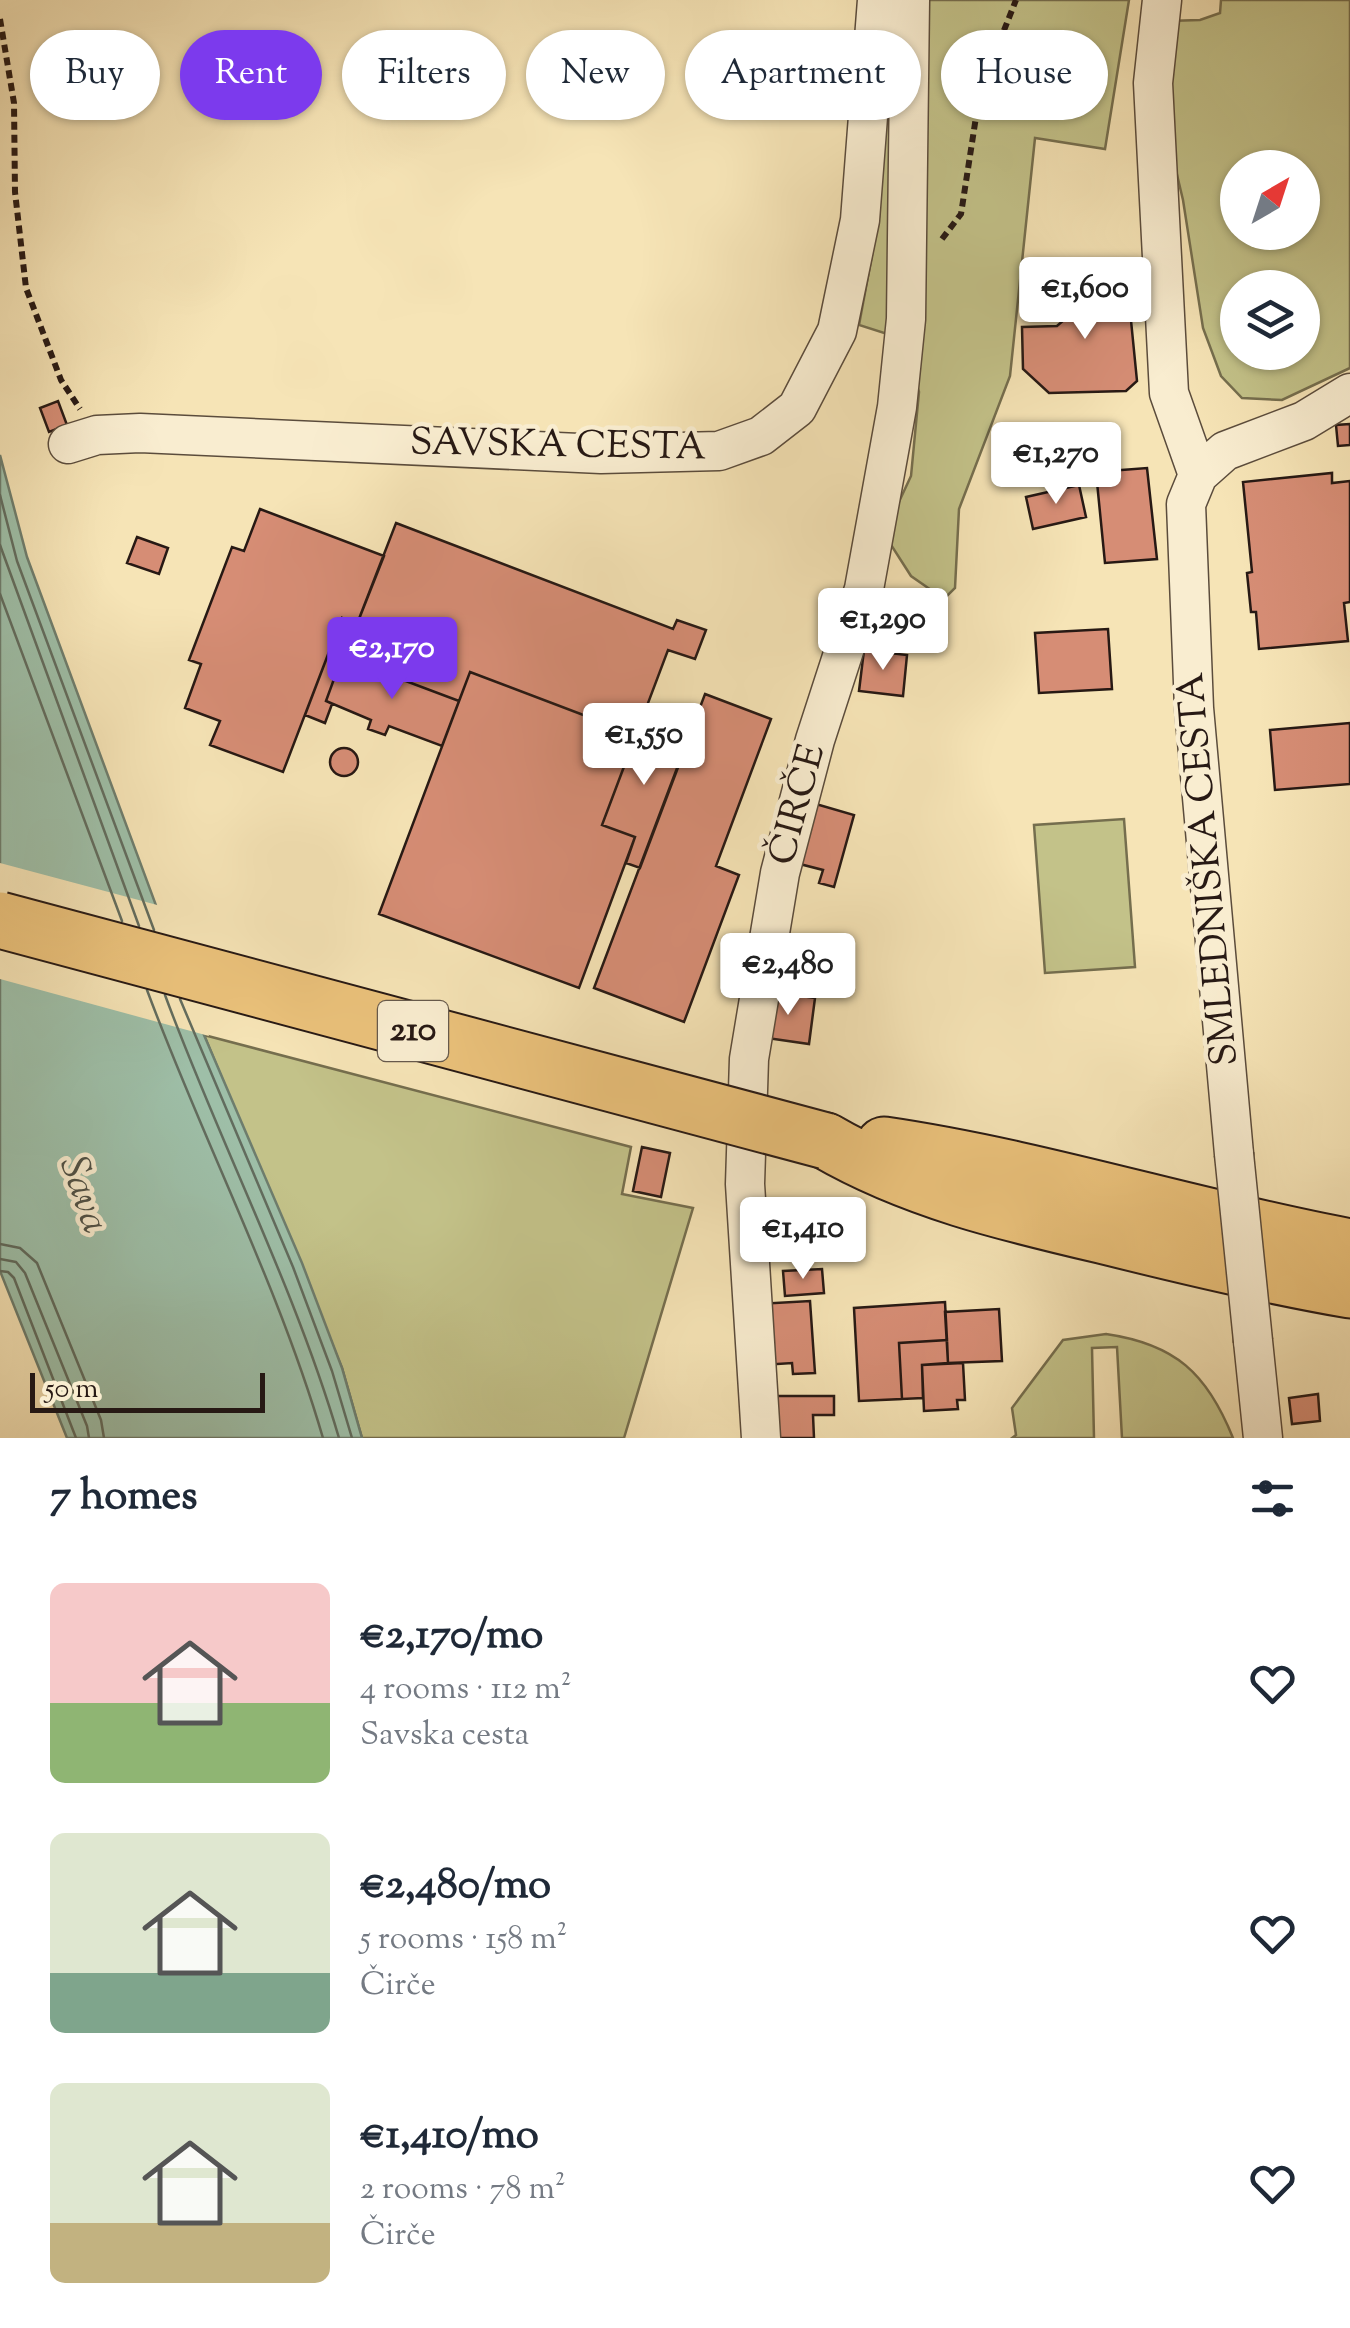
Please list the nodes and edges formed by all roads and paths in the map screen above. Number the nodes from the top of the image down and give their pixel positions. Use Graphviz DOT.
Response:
graph roads {
  1 [pos="877,0"];
  2 [pos="910,0"];
  3 [pos="1162,0"];
  4 [pos="0,19"];
  5 [pos="1350,392"];
  6 [pos="83,439"];
  7 [pos="1198,475"];
  8 [pos="0,920"];
  9 [pos="826,1141"];
  10 [pos="1350,1247"];
  11 [pos="1350,1290"];
  12 [pos="761,1438"];
  13 [pos="1262,1438"];
  1 -- 6 [label="street, SAVSKA CESTA"];
  2 -- 12 [label="street, ČIRČE"];
  3 -- 7 [label="street"];
  4 -- 6 [label="path"];
  5 -- 7 [label="street"];
  7 -- 13 [label="street, SMLEDNIŠKA CESTA, bridge"];
  8 -- 9 [label="main road, 210, bridge"];
  9 -- 10 [label="main road, 210"];
  9 -- 11 [label="main road, 210"];
}
